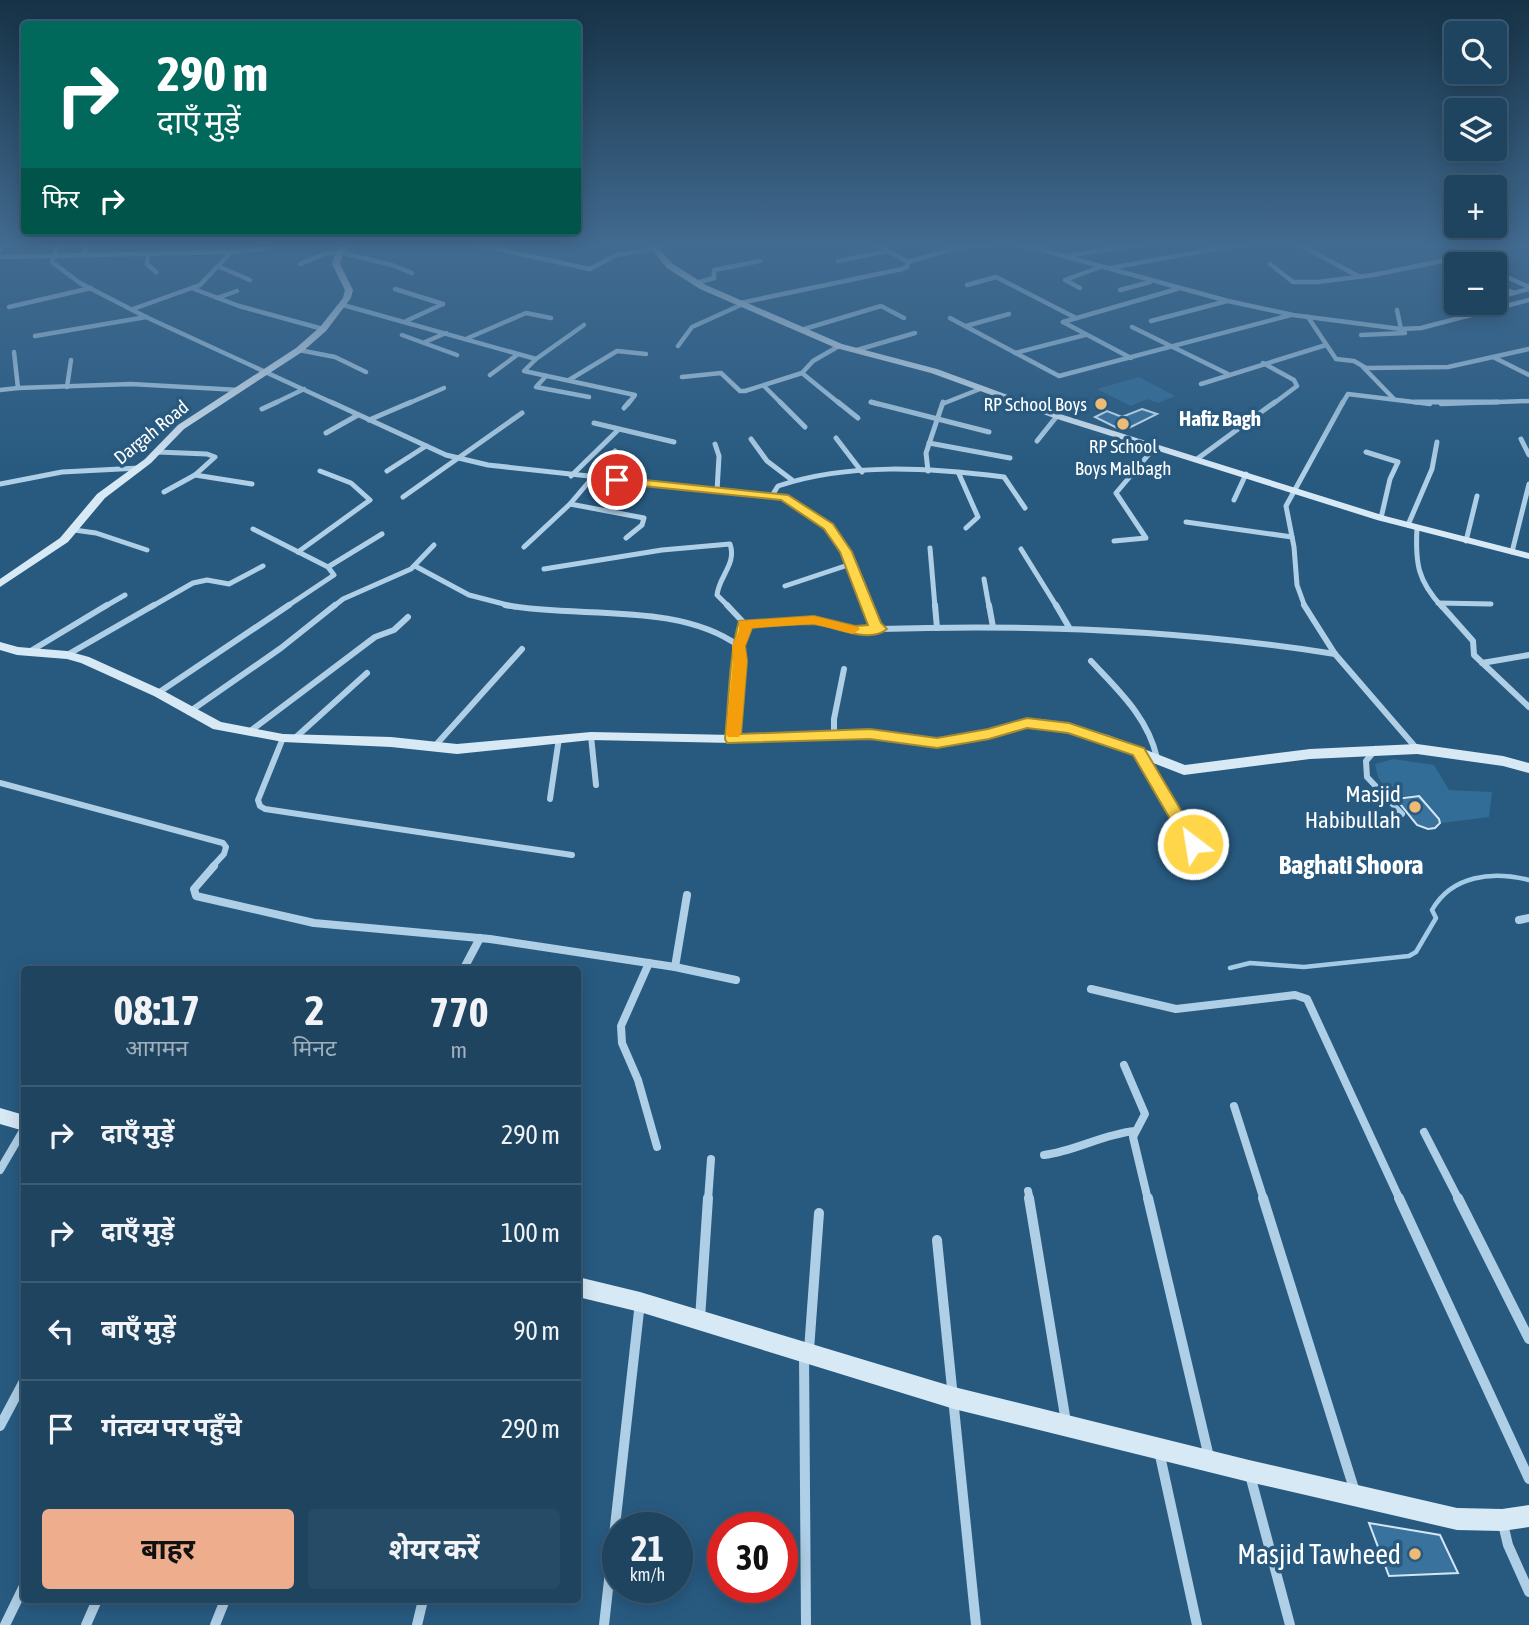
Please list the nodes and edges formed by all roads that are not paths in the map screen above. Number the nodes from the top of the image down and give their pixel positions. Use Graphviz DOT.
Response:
graph roads {
  1 [pos="129,320"];
  2 [pos="152,320"];
  3 [pos="292,320"];
  4 [pos="331,320"];
  5 [pos="401,320"];
  6 [pos="510,320"];
  7 [pos="707,320"];
  8 [pos="779,320"];
  9 [pos="835,320"];
  10 [pos="953,320"];
  11 [pos="988,320"];
  12 [pos="1070,320"];
  13 [pos="1155,320"];
  14 [pos="1275,320"];
  15 [pos="1310,320"];
  16 [pos="1330,320"];
  17 [pos="1399,320"];
  18 [pos="1452,320"];
  19 [pos="406,321"];
  20 [pos="1151,321"];
  21 [pos="584,325"];
  22 [pos="965,326"];
  23 [pos="1132,327"];
  24 [pos="323,329"];
  25 [pos="1401,329"];
  26 [pos="801,330"];
  27 [pos="1411,330"];
  28 [pos="446,332"];
  29 [pos="915,332"];
  30 [pos="402,335"];
  31 [pos="1086,335"];
  32 [pos="1360,335"];
  33 [pos="35,336"];
  34 [pos="467,338"];
  35 [pos="425,342"];
  36 [pos="1326,345"];
  37 [pos="678,346"];
  38 [pos="839,346"];
  39 [pos="1172,348"];
  40 [pos="299,349"];
  41 [pos="1529,349"];
  42 [pos="857,351"];
  43 [pos="14,352"];
  44 [pos="1015,353"];
  45 [pos="457,355"];
  46 [pos="517,355"];
  47 [pos="646,355"];
  48 [pos="1495,358"];
  49 [pos="536,359"];
  50 [pos="1131,359"];
  51 [pos="71,360"];
  52 [pos="1263,363"];
  53 [pos="1363,367"];
  54 [pos="267,370"];
  55 [pos="366,372"];
  56 [pos="802,373"];
  57 [pos="1229,374"];
  58 [pos="490,375"];
  59 [pos="1529,375"];
  60 [pos="546,376"];
  61 [pos="682,377"];
  62 [pos="569,380"];
  63 [pos="1201,384"];
  64 [pos="764,386"];
  65 [pos="67,387"];
  66 [pos="18,388"];
  67 [pos="444,388"];
  68 [pos="304,389"];
  69 [pos="980,389"];
  70 [pos="0,390"];
  71 [pos="239,390"];
  72 [pos="589,397"];
  73 [pos="1395,400"];
  74 [pos="1529,401"];
  75 [pos="871,402"];
  76 [pos="624,408"];
  77 [pos="262,409"];
  78 [pos="522,413"];
  79 [pos="358,415"];
  80 [pos="1056,416"];
  81 [pos="858,418"];
  82 [pos="936,419"];
  83 [pos="369,420"];
  84 [pos="594,422"];
  85 [pos="805,427"];
  86 [pos="618,430"];
  87 [pos="989,432"];
  88 [pos="326,433"];
  89 [pos="836,438"];
  90 [pos="751,439"];
  91 [pos="1521,439"];
  92 [pos="1037,441"];
  93 [pos="674,442"];
  94 [pos="1437,442"];
  95 [pos="929,443"];
  96 [pos="715,444"];
  97 [pos="426,446"];
  98 [pos="1155,447"];
  99 [pos="615,451"];
  100 [pos="158,452"];
  101 [pos="1366,452"];
  102 [pos="1529,455"];
  103 [pos="458,458"];
  104 [pos="1010,458"];
  105 [pos="1197,459"];
  106 [pos="139,468"];
  107 [pos="320,471"];
  108 [pos="387,471"];
  109 [pos="928,471"];
  110 [pos="862,472"];
  111 [pos="959,474"];
  112 [pos="1245,474"];
  113 [pos="195,475"];
  114 [pos="571,476"];
  115 [pos="593,478"];
  116 [pos="792,480"];
  117 [pos="0,484"];
  118 [pos="252,484"];
  119 [pos="1529,484"];
  120 [pos="1293,488"];
  121 [pos="717,491"];
  122 [pos="164,492"];
  123 [pos="773,494"];
  124 [pos="1477,496"];
  125 [pos="402,497"];
  126 [pos="1234,500"];
  127 [pos="570,504"];
  128 [pos="1025,508"];
  129 [pos="1381,518"];
  130 [pos="1186,522"];
  131 [pos="1412,526"];
  132 [pos="966,528"];
  133 [pos="253,529"];
  134 [pos="74,530"];
  135 [pos="382,534"];
  136 [pos="1292,537"];
  137 [pos="626,538"];
  138 [pos="1114,541"];
  139 [pos="1466,541"];
  140 [pos="433,545"];
  141 [pos="524,548"];
  142 [pos="930,548"];
  143 [pos="1020,549"];
  144 [pos="147,550"];
  145 [pos="1512,551"];
  146 [pos="298,552"];
  147 [pos="1529,556"];
  148 [pos="851,564"];
  149 [pos="263,566"];
  150 [pos="415,566"];
  151 [pos="328,568"];
  152 [pos="544,569"];
  153 [pos="984,579"];
  154 [pos="0,584"];
  155 [pos="785,586"];
  156 [pos="125,595"];
  157 [pos="1438,603"];
  158 [pos="1491,604"];
  159 [pos="408,617"];
  160 [pos="744,624"];
  161 [pos="993,627"];
  162 [pos="937,628"];
  163 [pos="880,629"];
  164 [pos="1070,629"];
  165 [pos="0,646"];
  166 [pos="738,646"];
  167 [pos="522,649"];
  168 [pos="29,652"];
  169 [pos="67,654"];
  170 [pos="1335,654"];
  171 [pos="1529,655"];
  172 [pos="1091,661"];
  173 [pos="1482,663"];
  174 [pos="844,669"];
  175 [pos="367,673"];
  176 [pos="158,694"];
  177 [pos="1529,707"];
  178 [pos="189,712"];
  179 [pos="249,732"];
  180 [pos="591,736"];
  181 [pos="834,736"];
  182 [pos="289,738"];
  183 [pos="559,738"];
  184 [pos="733,739"];
  185 [pos="434,747"];
  186 [pos="1417,748"];
  187 [pos="1376,749"];
  188 [pos="1139,751"];
  189 [pos="1157,758"];
  190 [pos="1529,768"];
  191 [pos="0,783"];
  192 [pos="596,785"];
  193 [pos="550,799"];
  194 [pos="1382,819"];
  195 [pos="1193,844"];
  196 [pos="572,855"];
  197 [pos="687,895"];
  198 [pos="1529,918"];
  199 [pos="1519,920"];
  200 [pos="480,938"];
  201 [pos="649,963"];
  202 [pos="465,966"];
  203 [pos="675,967"];
  204 [pos="736,980"];
  205 [pos="1091,989"];
  206 [pos="1124,1065"];
  207 [pos="1234,1106"];
  208 [pos="0,1116"];
  209 [pos="21,1122"];
  210 [pos="1135,1131"];
  211 [pos="1424,1132"];
  212 [pos="21,1134"];
  213 [pos="657,1147"];
  214 [pos="1044,1155"];
  215 [pos="711,1159"];
  216 [pos="0,1170"];
  217 [pos="1028,1191"];
  218 [pos="818,1213"];
  219 [pos="937,1240"];
  220 [pos="581,1288"];
  221 [pos="640,1302"];
  222 [pos="700,1320"];
  223 [pos="1529,1339"];
  224 [pos="806,1353"];
  225 [pos="21,1387"];
  226 [pos="954,1398"];
  227 [pos="0,1426"];
  228 [pos="1066,1426"];
  229 [pos="1159,1449"];
  230 [pos="1210,1461"];
  231 [pos="1249,1471"];
  232 [pos="1529,1479"];
  233 [pos="1356,1494"];
  234 [pos="1529,1516"];
  235 [pos="1502,1520"];
  236 [pos="21,1592"];
  237 [pos="1529,1592"];
  238 [pos="96,1603"];
  239 [pos="224,1603"];
  240 [pos="422,1603"];
  241 [pos="5,1625"];
  242 [pos="86,1625"];
  243 [pos="215,1625"];
  244 [pos="417,1625"];
  245 [pos="604,1625"];
  246 [pos="806,1625"];
  247 [pos="976,1625"];
  248 [pos="1197,1625"];
  249 [pos="1290,1625"];
  1 -- 33 [label="street"];
  2 -- 54 [label="street"];
  3 -- 24 [label="street"];
  4 -- 24 [label="street, Dargah Road"];
  5 -- 19 [label="street"];
  6 -- 34 [label="street"];
  7 -- 37 [label="street"];
  8 -- 26 [label="street"];
  9 -- 26 [label="street"];
  10 -- 22 [label="street"];
  11 -- 22 [label="street"];
  12 -- 31 [label="street"];
  13 -- 20 [label="street"];
  14 -- 39 [label="street"];
  15 -- 36 [label="street"];
  16 -- 25 [label="street"];
  17 -- 25 [label="street"];
  18 -- 27 [label="street"];
  19 -- 28 [label="street"];
  21 -- 49 [label="street"];
  22 -- 44 [label="street"];
  23 -- 39 [label="street"];
  24 -- 40 [label="street, Dargah Road"];
  25 -- 27 [label="street"];
  26 -- 38 [label="street"];
  27 -- 32 [label="street"];
  28 -- 34 [label="street"];
  28 -- 35 [label="street"];
  29 -- 42 [label="street"];
  30 -- 35 [label="street"];
  31 -- 44 [label="street"];
  31 -- 50 [label="street"];
  34 -- 46 [label="street"];
  35 -- 45 [label="street"];
  36 -- 52 [label="street"];
  36 -- 53 [label="street"];
  38 -- 42 [label="street"];
  38 -- 56 [label="street"];
  39 -- 50 [label="street"];
  39 -- 57 [label="street"];
  40 -- 54 [label="street, Dargah Road"];
  40 -- 55 [label="street"];
  41 -- 48 [label="street"];
  42 -- 69 [label="street"];
  43 -- 66 [label="street"];
  44 -- 50 [label="street"];
  46 -- 49 [label="street"];
  46 -- 58 [label="street"];
  47 -- 62 [label="street"];
  48 -- 53 [label="street"];
  48 -- 59 [label="street"];
  49 -- 60 [label="street"];
  51 -- 65 [label="street"];
  52 -- 57 [label="street"];
  52 -- 105 [label="street"];
  53 -- 73 [label="street"];
  54 -- 68 [label="street"];
  54 -- 71 [label="street, Dargah Road"];
  56 -- 64 [label="street"];
  56 -- 81 [label="street"];
  57 -- 63 [label="street"];
  60 -- 62 [label="street"];
  60 -- 72 [label="street"];
  61 -- 64 [label="street"];
  62 -- 76 [label="street"];
  64 -- 85 [label="street"];
  65 -- 66 [label="street"];
  65 -- 71 [label="street"];
  66 -- 70 [label="street"];
  67 -- 83 [label="street"];
  68 -- 77 [label="street"];
  68 -- 79 [label="street"];
  69 -- 80 [label="street"];
  69 -- 82 [label="street"];
  71 -- 100 [label="street, Dargah Road"];
  73 -- 74 [label="street"];
  73 -- 120 [label="street"];
  75 -- 82 [label="street"];
  78 -- 103 [label="street"];
  79 -- 83 [label="street"];
  79 -- 88 [label="street"];
  80 -- 92 [label="street"];
  80 -- 98 [label="street"];
  82 -- 87 [label="street"];
  82 -- 95 [label="street"];
  83 -- 97 [label="street"];
  84 -- 86 [label="street"];
  86 -- 93 [label="street"];
  86 -- 114 [label="street"];
  89 -- 110 [label="street"];
  90 -- 116 [label="street"];
  91 -- 102 [label="street"];
  94 -- 131 [label="street"];
  95 -- 104 [label="street"];
  95 -- 109 [label="street"];
  96 -- 121 [label="street"];
  97 -- 103 [label="street"];
  97 -- 108 [label="street"];
  98 -- 105 [label="street"];
  98 -- 138 [label="street"];
  99 -- 115 [label="street"];
  100 -- 106 [label="street, Dargah Road"];
  100 -- 113 [label="street"];
  101 -- 129 [label="street"];
  103 -- 114 [label="street"];
  103 -- 125 [label="street"];
  105 -- 112 [label="street"];
  106 -- 117 [label="street"];
  106 -- 134 [label="street, Dargah Road"];
  107 -- 146 [label="street"];
  109 -- 110 [label="street"];
  109 -- 111 [label="street"];
  110 -- 116 [label="street"];
  111 -- 128 [label="street"];
  111 -- 132 [label="street"];
  112 -- 120 [label="street"];
  112 -- 126 [label="street"];
  113 -- 118 [label="street"];
  113 -- 122 [label="street"];
  114 -- 115 [label="street"];
  115 -- 121 [label="street"];
  115 -- 127 [label="street"];
  116 -- 123 [label="street"];
  119 -- 145 [label="street"];
  120 -- 129 [label="street"];
  120 -- 136 [label="street"];
  121 -- 123 [label="street"];
  123 -- 148 [label="street"];
  124 -- 139 [label="street"];
  127 -- 137 [label="street"];
  127 -- 141 [label="street"];
  129 -- 131 [label="street"];
  130 -- 136 [label="street"];
  131 -- 139 [label="street"];
  131 -- 157 [label="street"];
  133 -- 146 [label="street"];
  134 -- 144 [label="street"];
  134 -- 154 [label="street, Dargah Road"];
  135 -- 151 [label="street"];
  136 -- 170 [label="street"];
  139 -- 145 [label="street"];
  140 -- 150 [label="street"];
  142 -- 162 [label="street"];
  143 -- 164 [label="street"];
  145 -- 147 [label="street"];
  146 -- 151 [label="street"];
  148 -- 155 [label="street"];
  148 -- 163 [label="street"];
  149 -- 169 [label="street"];
  150 -- 166 [label="street"];
  150 -- 178 [label="street"];
  151 -- 176 [label="street"];
  152 -- 160 [label="street"];
  153 -- 161 [label="street"];
  156 -- 168 [label="street"];
  157 -- 158 [label="street"];
  157 -- 173 [label="street"];
  159 -- 179 [label="street"];
  160 -- 163 [label="street"];
  160 -- 166 [label="street"];
  161 -- 162 [label="street"];
  161 -- 164 [label="street"];
  162 -- 163 [label="street"];
  164 -- 170 [label="street"];
  165 -- 168 [label="street"];
  166 -- 184 [label="street"];
  167 -- 185 [label="street"];
  168 -- 169 [label="street"];
  169 -- 176 [label="street"];
  170 -- 186 [label="street"];
  171 -- 173 [label="street"];
  172 -- 189 [label="street"];
  173 -- 177 [label="street"];
  174 -- 181 [label="street"];
  175 -- 182 [label="street"];
  176 -- 178 [label="street"];
  178 -- 179 [label="street"];
  179 -- 182 [label="street"];
  180 -- 183 [label="street"];
  180 -- 184 [label="street"];
  180 -- 192 [label="street"];
  181 -- 184 [label="street"];
  181 -- 188 [label="street"];
  182 -- 185 [label="street"];
  182 -- 196 [label="street"];
  183 -- 185 [label="street"];
  183 -- 193 [label="street"];
  186 -- 187 [label="street"];
  186 -- 190 [label="street"];
  187 -- 189 [label="street"];
  187 -- 194 [label="street"];
  188 -- 189 [label="street"];
  188 -- 195 [label="street"];
  191 -- 200 [label="street"];
  197 -- 203 [label="street"];
  198 -- 199 [label="street"];
  200 -- 201 [label="street"];
  200 -- 202 [label="street"];
  201 -- 203 [label="street"];
  201 -- 213 [label="street"];
  203 -- 204 [label="street"];
  205 -- 232 [label="street"];
  206 -- 210 [label="street"];
  207 -- 233 [label="street"];
  208 -- 209 [label="street"];
  210 -- 214 [label="street"];
  210 -- 230 [label="street"];
  211 -- 223 [label="street"];
  212 -- 216 [label="street"];
  215 -- 222 [label="street"];
  217 -- 228 [label="street"];
  218 -- 224 [label="street"];
  219 -- 226 [label="street"];
  220 -- 221 [label="street"];
  221 -- 222 [label="street"];
  221 -- 245 [label="street"];
  222 -- 224 [label="street"];
  224 -- 226 [label="street"];
  224 -- 246 [label="street"];
  225 -- 227 [label="street"];
  226 -- 228 [label="street"];
  226 -- 247 [label="street"];
  228 -- 229 [label="street"];
  229 -- 230 [label="street"];
  229 -- 248 [label="street"];
  230 -- 231 [label="street"];
  231 -- 233 [label="street"];
  231 -- 249 [label="street"];
  233 -- 235 [label="street"];
  234 -- 235 [label="street"];
  235 -- 237 [label="street"];
  236 -- 241 [label="street"];
  238 -- 242 [label="street"];
  239 -- 243 [label="street"];
  240 -- 244 [label="street"];
}
